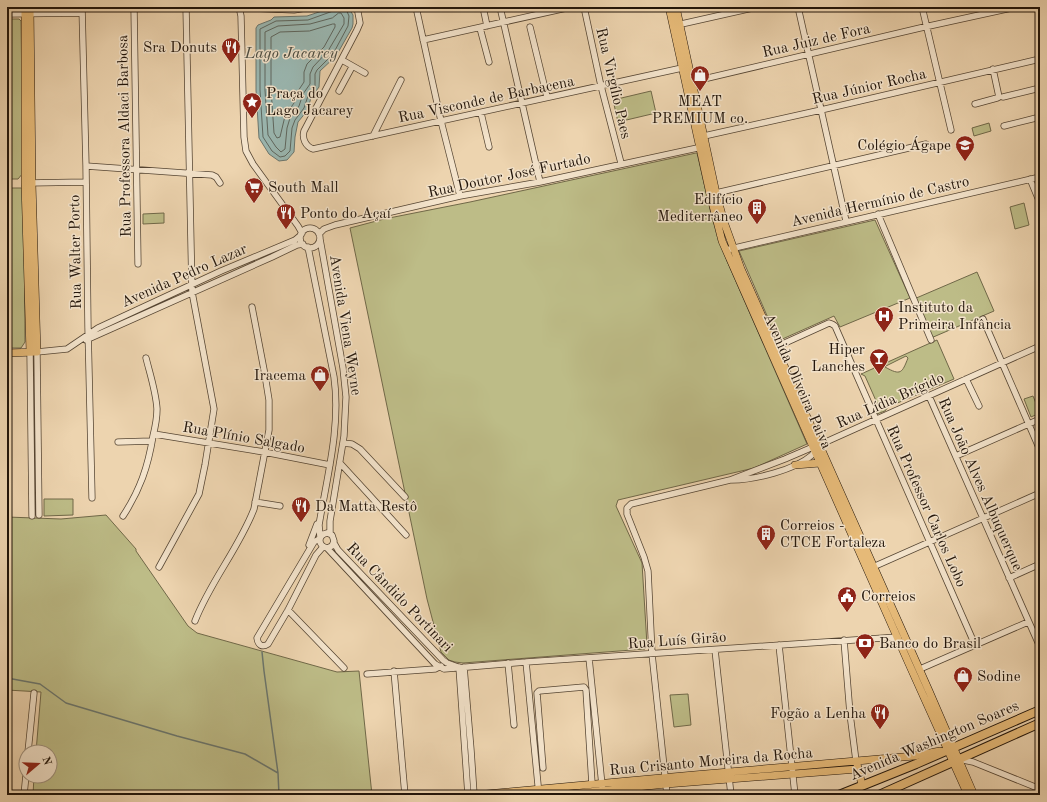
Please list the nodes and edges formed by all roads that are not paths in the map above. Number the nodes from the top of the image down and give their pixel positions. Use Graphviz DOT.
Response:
graph roads {
  1 [pos="134,7"];
  2 [pos="186,7"];
  3 [pos="226,7"];
  4 [pos="239,7"];
  5 [pos="262,7"];
  6 [pos="311,7"];
  7 [pos="358,7"];
  8 [pos="416,7"];
  9 [pos="483,7"];
  10 [pos="500,7"];
  11 [pos="571,7"];
  12 [pos="584,7"];
  13 [pos="669,7"];
  14 [pos="676,7"];
  15 [pos="757,7"];
  16 [pos="798,7"];
  17 [pos="922,7"];
  18 [pos="1016,7"];
  19 [pos="28,10"];
  20 [pos="82,10"];
  21 [pos="7,14"];
  22 [pos="503,22"];
  23 [pos="676,25"];
  24 [pos="487,26"];
  25 [pos="926,26"];
  26 [pos="530,27"];
  27 [pos="480,28"];
  28 [pos="423,40"];
  29 [pos="807,54"];
  30 [pos="1040,59"];
  31 [pos="342,60"];
  32 [pos="489,62"];
  33 [pos="352,67"];
  34 [pos="682,68"];
  35 [pos="993,69"];
  36 [pos="365,73"];
  37 [pos="401,80"];
  38 [pos="691,82"];
  39 [pos="939,82"];
  40 [pos="601,86"];
  41 [pos="1040,88"];
  42 [pos="339,91"];
  43 [pos="547,97"];
  44 [pos="1003,97"];
  45 [pos="522,103"];
  46 [pos="975,104"];
  47 [pos="821,110"];
  48 [pos="481,112"];
  49 [pos="1040,117"];
  50 [pos="441,121"];
  51 [pos="1004,126"];
  52 [pos="951,130"];
  53 [pos="373,136"];
  54 [pos="704,136"];
  55 [pos="926,144"];
  56 [pos="489,146"];
  57 [pos="703,147"];
  58 [pos="621,164"];
  59 [pos="86,166"];
  60 [pos="834,166"];
  61 [pos="136,169"];
  62 [pos="190,174"];
  63 [pos="1040,177"];
  64 [pos="1030,179"];
  65 [pos="86,182"];
  66 [pos="540,182"];
  67 [pos="29,183"];
  68 [pos="220,183"];
  69 [pos="1040,184"];
  70 [pos="1034,188"];
  71 [pos="716,193"];
  72 [pos="460,196"];
  73 [pos="1040,202"];
  74 [pos="878,214"];
  75 [pos="846,221"];
  76 [pos="301,234"];
  77 [pos="319,237"];
  78 [pos="305,246"];
  79 [pos="729,249"];
  80 [pos="138,264"];
  81 [pos="238,264"];
  82 [pos="241,270"];
  83 [pos="192,284"];
  84 [pos="192,292"];
  85 [pos="152,306"];
  86 [pos="252,307"];
  87 [pos="983,319"];
  88 [pos="88,337"];
  89 [pos="931,340"];
  90 [pos="1040,346"];
  91 [pos="776,347"];
  92 [pos="33,352"];
  93 [pos="7,353"];
  94 [pos="146,358"];
  95 [pos="1002,362"];
  96 [pos="966,379"];
  97 [pos="929,396"];
  98 [pos="979,406"];
  99 [pos="31,416"];
  100 [pos="38,416"];
  101 [pos="346,419"];
  102 [pos="1040,419"];
  103 [pos="335,420"];
  104 [pos="876,420"];
  105 [pos="1028,424"];
  106 [pos="154,434"];
  107 [pos="334,435"];
  108 [pos="344,440"];
  109 [pos="152,441"];
  110 [pos="118,442"];
  111 [pos="208,442"];
  112 [pos="816,447"];
  113 [pos="1040,450"];
  114 [pos="264,452"];
  115 [pos="956,456"];
  116 [pos="785,460"];
  117 [pos="340,463"];
  118 [pos="820,463"];
  119 [pos="795,464"];
  120 [pos="330,465"];
  121 [pos="787,469"];
  122 [pos="31,474"];
  123 [pos="38,474"];
  124 [pos="730,480"];
  125 [pos="31,491"];
  126 [pos="39,491"];
  127 [pos="1040,493"];
  128 [pos="405,497"];
  129 [pos="92,498"];
  130 [pos="255,502"];
  131 [pos="280,506"];
  132 [pos="39,515"];
  133 [pos="32,516"];
  134 [pos="123,516"];
  135 [pos="320,518"];
  136 [pos="982,518"];
  137 [pos="330,534"];
  138 [pos="406,535"];
  139 [pos="320,538"];
  140 [pos="929,542"];
  141 [pos="334,543"];
  142 [pos="325,547"];
  143 [pos="331,554"];
  144 [pos="306,556"];
  145 [pos="312,562"];
  146 [pos="1040,564"];
  147 [pos="159,567"];
  148 [pos="873,567"];
  149 [pos="1009,578"];
  150 [pos="378,592"];
  151 [pos="373,597"];
  152 [pos="288,610"];
  153 [pos="195,621"];
  154 [pos="1028,622"];
  155 [pos="898,637"];
  156 [pos="844,640"];
  157 [pos="975,645"];
  158 [pos="779,646"];
  159 [pos="1040,647"];
  160 [pos="715,650"];
  161 [pos="652,654"];
  162 [pos="589,658"];
  163 [pos="446,662"];
  164 [pos="526,662"];
  165 [pos="508,664"];
  166 [pos="461,667"];
  167 [pos="344,668"];
  168 [pos="440,668"];
  169 [pos="920,670"];
  170 [pos="394,671"];
  171 [pos="367,674"];
  172 [pos="34,693"];
  173 [pos="1040,710"];
  174 [pos="1040,723"];
  175 [pos="514,725"];
  176 [pos="29,744"];
  177 [pos="951,749"];
  178 [pos="956,760"];
  179 [pos="856,761"];
  180 [pos="543,768"];
  181 [pos="858,768"];
  182 [pos="793,771"];
  183 [pos="728,775"];
  184 [pos="666,781"];
  185 [pos="25,784"];
  186 [pos="592,784"];
  187 [pos="862,785"];
  188 [pos="1040,789"];
  189 [pos="603,790"];
  190 [pos="539,792"];
  191 [pos="24,795"];
  192 [pos="405,795"];
  193 [pos="473,795"];
  194 [pos="559,795"];
  195 [pos="667,795"];
  196 [pos="731,795"];
  197 [pos="795,795"];
  198 [pos="838,795"];
  199 [pos="879,795"];
  200 [pos="968,795"];
  201 [pos="974,795"];
  1 -- 61 [label="street, Rua Professora Aldaci Barbosa"];
  2 -- 62 [label="street"];
  3 -- 4 [label="street"];
  4 -- 5 [label="street"];
  4 -- 76 [label="street"];
  5 -- 6 [label="street"];
  7 -- 31 [label="street"];
  8 -- 28 [label="street"];
  9 -- 24 [label="street"];
  10 -- 22 [label="street"];
  11 -- 22 [label="street"];
  12 -- 40 [label="street, Rua Virgílio Paes"];
  13 -- 23 [label="main road, Avenida Oliveira Paiva"];
  14 -- 23 [label="main road, Avenida Oliveira Paiva"];
  15 -- 23 [label="street"];
  16 -- 29 [label="street"];
  17 -- 25 [label="street"];
  18 -- 25 [label="street, Rua Juiz de Fora"];
  19 -- 20 [label="street"];
  19 -- 21 [label="street"];
  19 -- 67 [label="main road"];
  20 -- 59 [label="street, Rua Walter Porto"];
  22 -- 24 [label="street"];
  22 -- 45 [label="street"];
  23 -- 34 [label="main road, Avenida Oliveira Paiva"];
  23 -- 38 [label="main road, Avenida Oliveira Paiva"];
  24 -- 27 [label="street"];
  25 -- 29 [label="street, Rua Juiz de Fora"];
  25 -- 39 [label="street"];
  26 -- 43 [label="street"];
  27 -- 28 [label="street"];
  27 -- 32 [label="street"];
  28 -- 50 [label="street"];
  29 -- 38 [label="street, Rua Juiz de Fora"];
  29 -- 47 [label="street"];
  30 -- 35 [label="street, Rua Júnior Rocha"];
  31 -- 33 [label="street"];
  31 -- 53 [label="street, Rua Visconde de Barbacena"];
  33 -- 36 [label="street"];
  33 -- 42 [label="street"];
  34 -- 40 [label="street, Rua Visconde de Barbacena"];
  34 -- 57 [label="main road, Avenida Oliveira Paiva"];
  35 -- 39 [label="street, Rua Júnior Rocha"];
  35 -- 46 [label="street"];
  37 -- 53 [label="street"];
  38 -- 54 [label="main road, Avenida Oliveira Paiva"];
  39 -- 47 [label="street, Rua Júnior Rocha"];
  39 -- 52 [label="street"];
  40 -- 43 [label="street, Rua Visconde de Barbacena"];
  40 -- 58 [label="street, Rua Virgílio Paes"];
  41 -- 44 [label="street"];
  43 -- 45 [label="street, Rua Visconde de Barbacena"];
  45 -- 48 [label="street, Rua Visconde de Barbacena"];
  45 -- 66 [label="street"];
  47 -- 54 [label="street, Rua Júnior Rocha"];
  47 -- 60 [label="street"];
  48 -- 50 [label="street, Rua Visconde de Barbacena"];
  48 -- 56 [label="street"];
  49 -- 51 [label="street"];
  50 -- 53 [label="street, Rua Visconde de Barbacena"];
  50 -- 72 [label="street"];
  54 -- 57 [label="main road, Avenida Oliveira Paiva"];
  55 -- 60 [label="street"];
  57 -- 58 [label="street, Rua Doutor José Furtado"];
  57 -- 71 [label="main road, Avenida Oliveira Paiva"];
  57 -- 79 [label="main road, Avenida Oliveira Paiva"];
  58 -- 66 [label="street, Rua Doutor José Furtado"];
  59 -- 61 [label="street"];
  59 -- 65 [label="street, Rua Walter Porto"];
  60 -- 71 [label="street"];
  60 -- 75 [label="street"];
  61 -- 62 [label="street"];
  61 -- 80 [label="street, Rua Professora Aldaci Barbosa"];
  62 -- 68 [label="street"];
  62 -- 83 [label="street"];
  63 -- 64 [label="street, Avenida Hermínio de Castro"];
  64 -- 70 [label="street"];
  64 -- 74 [label="street, Avenida Hermínio de Castro"];
  65 -- 67 [label="street"];
  65 -- 88 [label="street, Rua Walter Porto"];
  66 -- 72 [label="street, Rua Doutor José Furtado"];
  67 -- 92 [label="main road"];
  69 -- 70 [label="street"];
  70 -- 73 [label="street"];
  71 -- 79 [label="main road, Avenida Oliveira Paiva"];
  72 -- 77 [label="street, Rua Doutor José Furtado"];
  74 -- 75 [label="street, Avenida Hermínio de Castro"];
  74 -- 89 [label="street"];
  75 -- 79 [label="street, Avenida Hermínio de Castro"];
  76 -- 77 [label="street"];
  76 -- 78 [label="street"];
  76 -- 81 [label="street, Avenida Pedro Lazar"];
  77 -- 78 [label="street"];
  77 -- 101 [label="street, Avenida Viena Weyne"];
  78 -- 82 [label="street, Avenida Pedro Lazar"];
  78 -- 103 [label="street, Avenida Viena Weyne"];
  79 -- 91 [label="main road, Avenida Oliveira Paiva"];
  79 -- 112 [label="main road, Avenida Oliveira Paiva"];
  81 -- 82 [label="street"];
  81 -- 83 [label="street, Avenida Pedro Lazar"];
  82 -- 84 [label="street, Avenida Pedro Lazar"];
  83 -- 84 [label="street"];
  83 -- 85 [label="street, Avenida Pedro Lazar"];
  84 -- 85 [label="street, Avenida Pedro Lazar"];
  84 -- 111 [label="street"];
  85 -- 88 [label="street, Avenida Pedro Lazar"];
  86 -- 114 [label="street"];
  87 -- 95 [label="street"];
  88 -- 92 [label="street, Avenida Pedro Lazar"];
  88 -- 129 [label="street, Rua Walter Porto"];
  90 -- 95 [label="street, Rua Lídia Brígido"];
  91 -- 104 [label="street, Rua Professor Carlos Lobo"];
  91 -- 112 [label="main road, Avenida Oliveira Paiva"];
  92 -- 93 [label="main road, Avenida Pedro Lazar"];
  92 -- 99 [label="street"];
  92 -- 100 [label="street"];
  94 -- 106 [label="street"];
  95 -- 96 [label="street, Rua Lídia Brígido"];
  95 -- 105 [label="street"];
  96 -- 97 [label="street, Rua Lídia Brígido"];
  96 -- 98 [label="street"];
  97 -- 104 [label="street, Rua Lídia Brígido"];
  97 -- 115 [label="street, Rua João Alves Albuquerque"];
  99 -- 100 [label="street"];
  99 -- 122 [label="street"];
  100 -- 123 [label="street"];
  101 -- 103 [label="street"];
  101 -- 108 [label="street, Avenida Viena Weyne"];
  102 -- 105 [label="street"];
  103 -- 107 [label="street, Avenida Viena Weyne"];
  104 -- 112 [label="street, Rua Lídia Brígido"];
  104 -- 140 [label="street, Rua Professor Carlos Lobo"];
  105 -- 113 [label="street"];
  105 -- 115 [label="street"];
  106 -- 109 [label="street"];
  106 -- 111 [label="street, Rua Plínio Salgado"];
  107 -- 108 [label="street"];
  107 -- 120 [label="street, Avenida Viena Weyne"];
  108 -- 117 [label="street, Avenida Viena Weyne"];
  108 -- 128 [label="street"];
  109 -- 110 [label="street"];
  109 -- 134 [label="street"];
  111 -- 114 [label="street, Rua Plínio Salgado"];
  111 -- 147 [label="street"];
  112 -- 116 [label="street, Rua Lídia Brígido"];
  112 -- 118 [label="main road, Avenida Oliveira Paiva"];
  112 -- 119 [label="street, Rua Lídia Brígido"];
  112 -- 148 [label="main road, Avenida Oliveira Paiva"];
  114 -- 120 [label="street, Rua Plínio Salgado"];
  114 -- 130 [label="street"];
  115 -- 136 [label="street, Rua João Alves Albuquerque"];
  116 -- 121 [label="street"];
  116 -- 124 [label="street, Rua Lídia Brígido"];
  117 -- 137 [label="street, Avenida Viena Weyne"];
  117 -- 138 [label="street"];
  118 -- 119 [label="main road"];
  118 -- 155 [label="main road, Avenida Oliveira Paiva"];
  119 -- 121 [label="street, Rua Lídia Brígido"];
  120 -- 135 [label="street, Avenida Viena Weyne"];
  121 -- 124 [label="street, Rua Lídia Brígido"];
  122 -- 123 [label="street"];
  122 -- 125 [label="street"];
  123 -- 126 [label="street"];
  124 -- 161 [label="street, Rua Lídia Brígido"];
  125 -- 126 [label="street"];
  125 -- 133 [label="street"];
  126 -- 132 [label="street"];
  127 -- 136 [label="street"];
  130 -- 131 [label="street"];
  130 -- 153 [label="street"];
  135 -- 139 [label="street, Avenida Viena Weyne"];
  135 -- 144 [label="street"];
  136 -- 140 [label="street"];
  136 -- 149 [label="street, Rua João Alves Albuquerque"];
  137 -- 139 [label="street"];
  137 -- 141 [label="street"];
  139 -- 142 [label="street"];
  139 -- 144 [label="street"];
  140 -- 148 [label="street"];
  140 -- 157 [label="street, Rua Professor Carlos Lobo"];
  141 -- 142 [label="street"];
  141 -- 150 [label="street, Rua Cândido Portinari"];
  142 -- 143 [label="street, Rua Cândido Portinari"];
  142 -- 145 [label="street"];
  143 -- 145 [label="street"];
  143 -- 151 [label="street, Rua Cândido Portinari"];
  144 -- 152 [label="street"];
  145 -- 152 [label="street"];
  146 -- 149 [label="street"];
  148 -- 169 [label="main road, Avenida Oliveira Paiva"];
  149 -- 154 [label="street, Rua João Alves Albuquerque"];
  150 -- 151 [label="street"];
  150 -- 163 [label="street, Rua Cândido Portinari"];
  151 -- 168 [label="street, Rua Cândido Portinari"];
  152 -- 167 [label="street"];
  154 -- 157 [label="street"];
  154 -- 159 [label="street, Rua João Alves Albuquerque"];
  155 -- 156 [label="street, Rua Luís Girão"];
  155 -- 177 [label="main road, Avenida Oliveira Paiva"];
  156 -- 158 [label="street, Rua Luís Girão"];
  156 -- 179 [label="street"];
  157 -- 169 [label="street"];
  158 -- 160 [label="street, Rua Luís Girão"];
  158 -- 182 [label="street"];
  160 -- 161 [label="street, Rua Luís Girão"];
  160 -- 183 [label="street"];
  161 -- 162 [label="street, Rua Luís Girão"];
  161 -- 184 [label="street"];
  162 -- 164 [label="street, Rua Luís Girão"];
  162 -- 189 [label="street"];
  163 -- 166 [label="street, Rua Cândido Portinari"];
  163 -- 168 [label="street"];
  164 -- 165 [label="street, Rua Luís Girão"];
  164 -- 190 [label="street"];
  165 -- 166 [label="street, Rua Luís Girão"];
  165 -- 175 [label="street"];
  166 -- 168 [label="street, Rua Cândido Portinari"];
  166 -- 193 [label="street"];
  168 -- 170 [label="street"];
  169 -- 177 [label="main road, Avenida Oliveira Paiva"];
  170 -- 171 [label="street"];
  170 -- 192 [label="street"];
  172 -- 176 [label="street"];
  173 -- 177 [label="highway, Avenida Washington Soares"];
  174 -- 178 [label="highway, Avenida Washington Soares"];
  177 -- 178 [label="main road"];
  177 -- 179 [label="main road, Rua Crisanto Moreira da Rocha"];
  177 -- 187 [label="highway, Avenida Washington Soares"];
  178 -- 188 [label="street"];
  178 -- 199 [label="highway, Avenida Washington Soares"];
  178 -- 200 [label="main road"];
  178 -- 201 [label="main road"];
  179 -- 181 [label="main road"];
  179 -- 182 [label="main road, Rua Crisanto Moreira da Rocha"];
  180 -- 186 [label="street"];
  181 -- 182 [label="main road, Rua Crisanto Moreira da Rocha"];
  181 -- 187 [label="main road"];
  182 -- 183 [label="main road, Rua Crisanto Moreira da Rocha"];
  182 -- 197 [label="street"];
  183 -- 184 [label="main road, Rua Crisanto Moreira da Rocha"];
  183 -- 196 [label="street"];
  184 -- 189 [label="main road, Rua Crisanto Moreira da Rocha"];
  184 -- 195 [label="street"];
  185 -- 191 [label="street"];
  186 -- 189 [label="main road, Rua Crisanto Moreira da Rocha"];
  186 -- 190 [label="main road, Rua Crisanto Moreira da Rocha"];
  187 -- 198 [label="highway, Avenida Washington Soares"];
  189 -- 194 [label="main road, Rua Crisanto Moreira da Rocha"];
  190 -- 193 [label="main road, Rua Crisanto Moreira da Rocha"];
}
